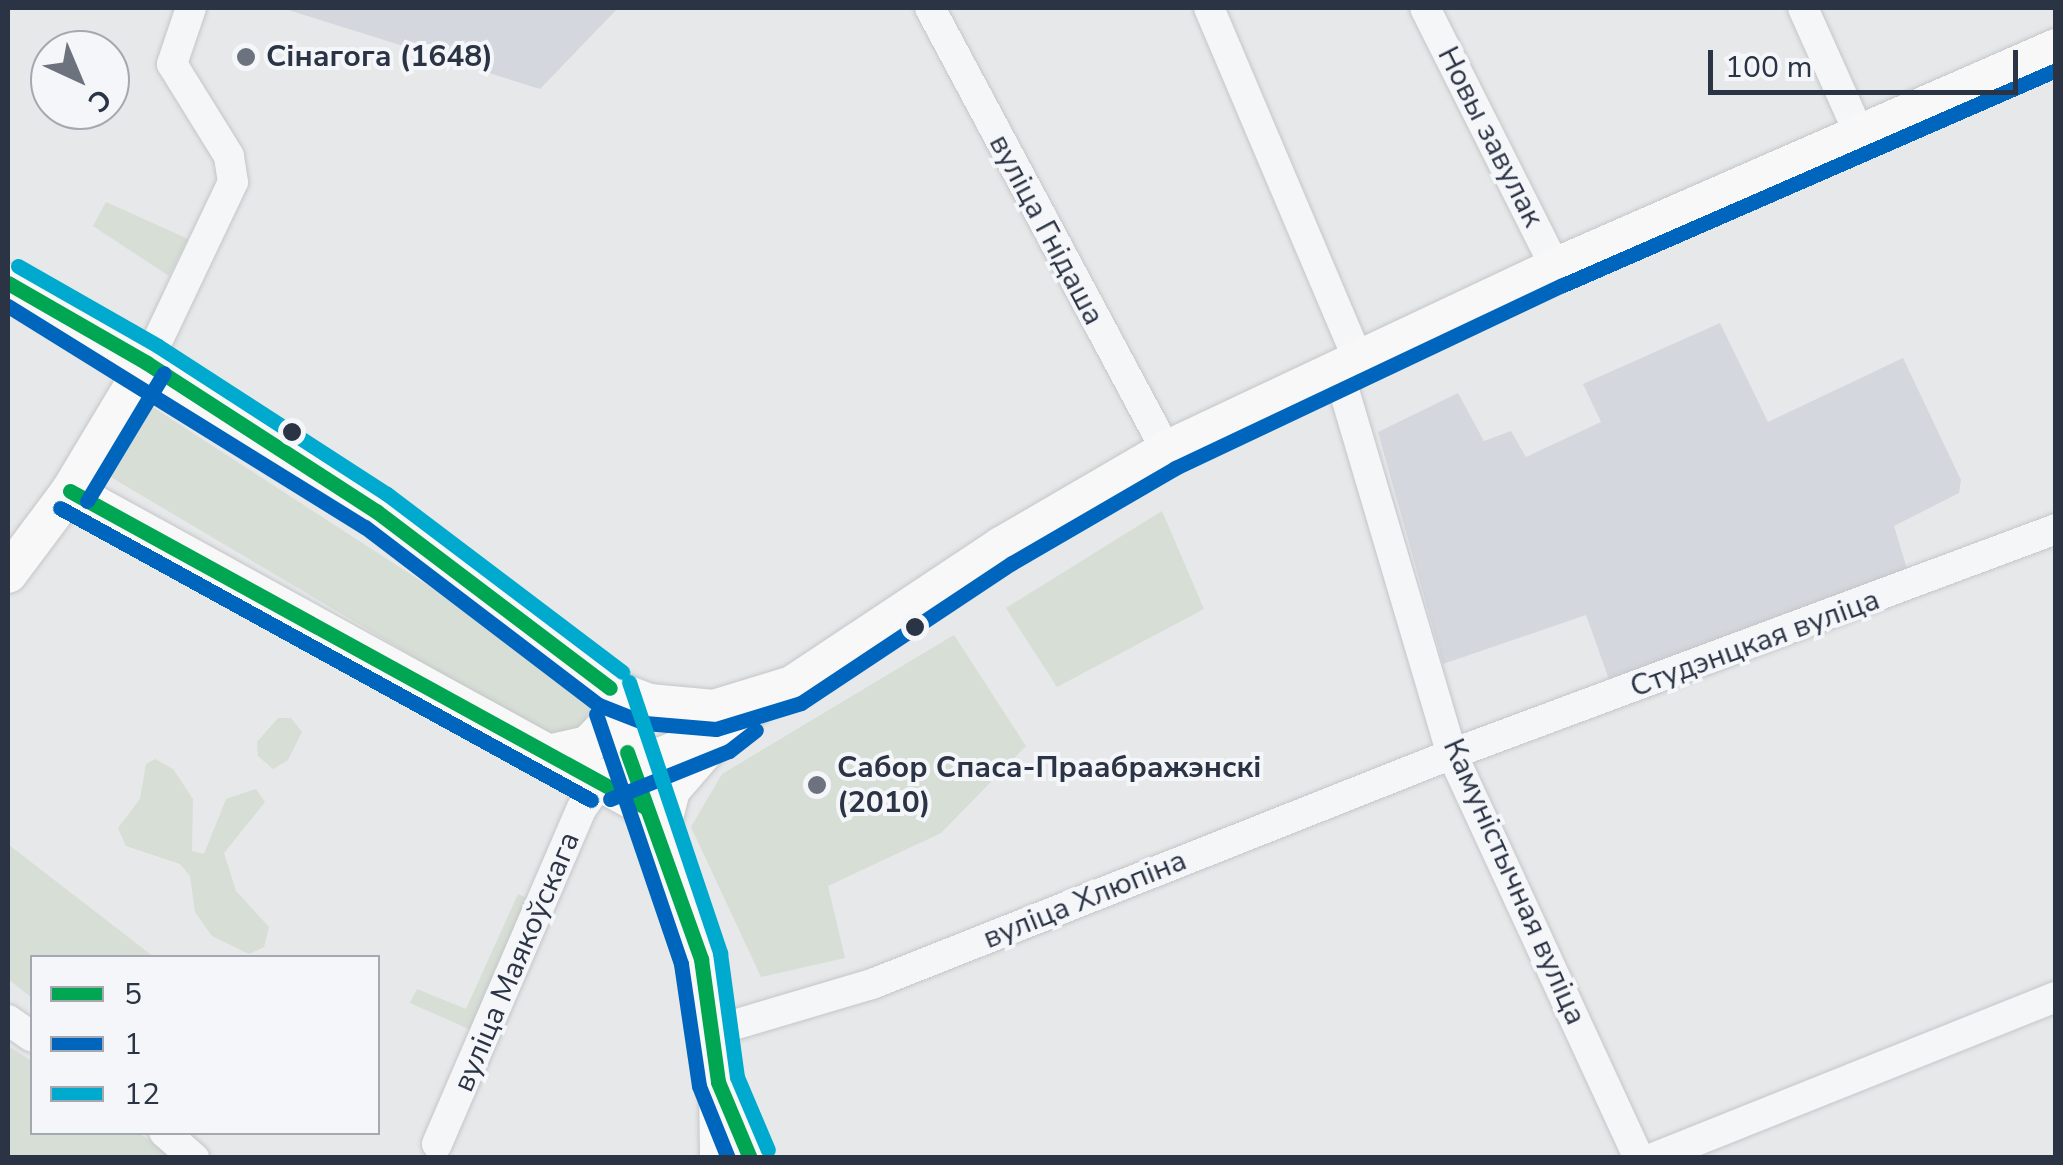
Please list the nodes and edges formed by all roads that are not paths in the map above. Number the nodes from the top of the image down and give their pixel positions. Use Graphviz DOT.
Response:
graph roads {
  1 [pos="191,8"];
  2 [pos="930,8"];
  3 [pos="1209,8"];
  4 [pos="1425,8"];
  5 [pos="1802,8"];
  6 [pos="2056,48"];
  7 [pos="1858,131"];
  8 [pos="1555,267"];
  9 [pos="8,283"];
  10 [pos="147,363"];
  11 [pos="1348,366"];
  12 [pos="1166,450"];
  13 [pos="70,491"];
  14 [pos="2056,528"];
  15 [pos="22,530"];
  16 [pos="8,574"];
  17 [pos="612,696"];
  18 [pos="717,721"];
  19 [pos="1452,754"];
  20 [pos="542,755"];
  21 [pos="616,773"];
  22 [pos="652,825"];
  23 [pos="2056,997"];
  24 [pos="8,1020"];
  25 [pos="713,1031"];
  26 [pos="30,1036"];
  27 [pos="718,1082"];
  28 [pos="167,1135"];
  29 [pos="437,1144"];
  30 [pos="1668,1155"];
  31 [pos="194,1158"];
  32 [pos="718,1158"];
  33 [pos="750,1158"];
  34 [pos="1639,1158"];
  1 -- 10 [label="street"];
  2 -- 12 [label="street, вуліца Гнідаша"];
  3 -- 11 [label="street, Камуністычная вуліца"];
  4 -- 8 [label="street, Новы завулак"];
  5 -- 7 [label="street"];
  6 -- 7 [label="main road"];
  7 -- 8 [label="main road"];
  8 -- 11 [label="main road"];
  9 -- 10 [label="main road"];
  10 -- 13 [label="main road"];
  10 -- 17 [label="main road"];
  11 -- 12 [label="main road"];
  11 -- 19 [label="street, Камуністычная вуліца"];
  12 -- 18 [label="main road"];
  13 -- 15 [label="main road"];
  13 -- 20 [label="main road"];
  14 -- 19 [label="street, Студэнцкая вуліца"];
  15 -- 16 [label="main road"];
  17 -- 18 [label="main road"];
  17 -- 20 [label="main road"];
  17 -- 21 [label="main road"];
  18 -- 21 [label="main road"];
  18 -- 22 [label="main road"];
  19 -- 25 [label="street, вуліца Хлюпіна"];
  19 -- 34 [label="street, Камуністычная вуліца"];
  20 -- 21 [label="main road"];
  21 -- 22 [label="main road"];
  21 -- 29 [label="street, вуліца Маякоўскага"];
  22 -- 25 [label="main road"];
  23 -- 30 [label="street"];
  24 -- 26 [label="street"];
  25 -- 27 [label="main road"];
  27 -- 32 [label="main road"];
  27 -- 33 [label="main road"];
  28 -- 31 [label="street"];
}
